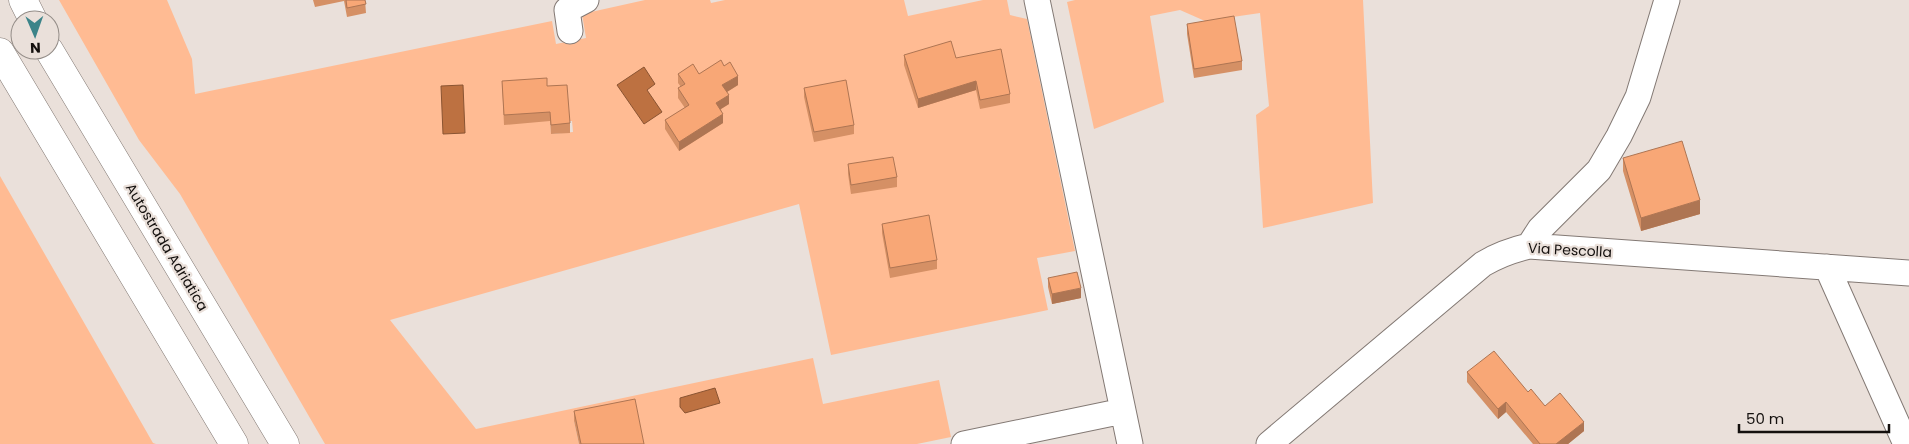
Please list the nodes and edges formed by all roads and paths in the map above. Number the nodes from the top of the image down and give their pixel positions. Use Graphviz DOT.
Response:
graph roads {
  1 [pos="586,0"];
  2 [pos="1037,0"];
  3 [pos="1667,0"];
  4 [pos="570,31"];
  5 [pos="0,52"];
  6 [pos="55,60"];
  7 [pos="1529,246"];
  8 [pos="1827,267"];
  9 [pos="1909,273"];
  10 [pos="1123,411"];
  11 [pos="234,444"];
  12 [pos="285,444"];
  13 [pos="964,444"];
  14 [pos="1130,444"];
  15 [pos="1269,444"];
  16 [pos="1906,444"];
  1 -- 4 [label="street"];
  2 -- 10 [label="street"];
  3 -- 7 [label="street"];
  5 -- 11 [label="highway"];
  6 -- 12 [label="highway, Autostrada Adriatica"];
  7 -- 8 [label="street, Via Pescolla"];
  7 -- 15 [label="street, Via Pescolla"];
  8 -- 9 [label="street, Via Pescolla"];
  8 -- 16 [label="street"];
  10 -- 13 [label="street"];
  10 -- 14 [label="street"];
}
